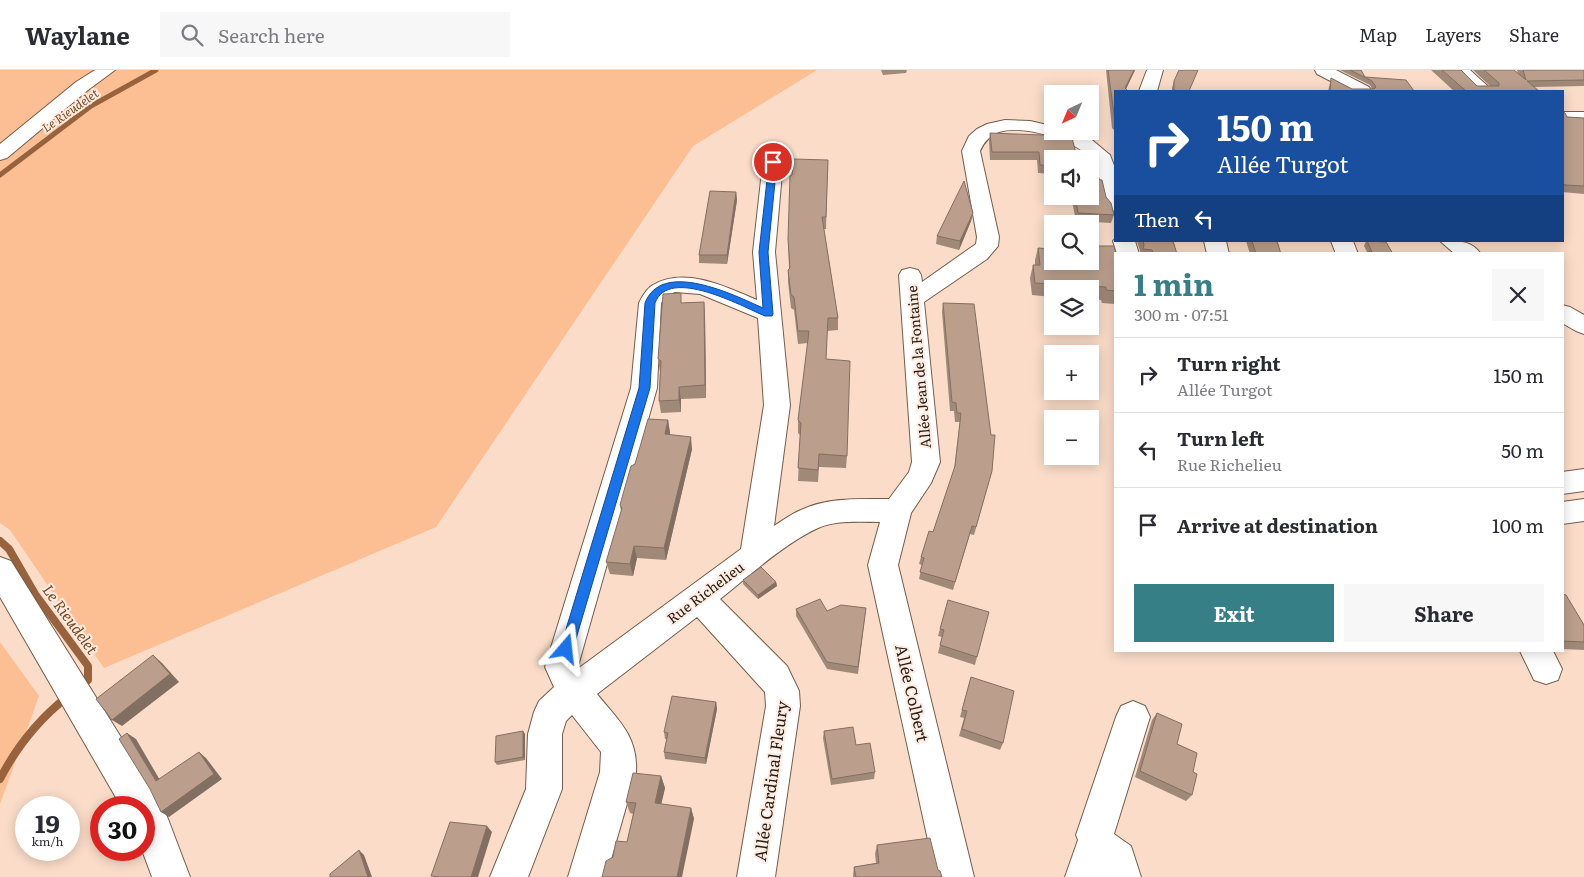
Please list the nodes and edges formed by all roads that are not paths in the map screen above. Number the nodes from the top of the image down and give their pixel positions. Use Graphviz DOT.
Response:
graph roads {
  1 [pos="107,70"];
  2 [pos="1155,70"];
  3 [pos="1323,70"];
  4 [pos="1460,70"];
  5 [pos="1148,90"];
  6 [pos="1361,90"];
  7 [pos="1483,90"];
  8 [pos="1564,117"];
  9 [pos="1584,117"];
  10 [pos="1044,129"];
  11 [pos="1075,140"];
  12 [pos="0,154"];
  13 [pos="773,162"];
  14 [pos="1114,201"];
  15 [pos="1452,242"];
  16 [pos="1467,252"];
  17 [pos="1564,313"];
  18 [pos="768,314"];
  19 [pos="1584,326"];
  20 [pos="1584,480"];
  21 [pos="1564,483"];
  22 [pos="897,510"];
  23 [pos="1584,510"];
  24 [pos="1564,513"];
  25 [pos="755,555"];
  26 [pos="0,570"];
  27 [pos="698,598"];
  28 [pos="574,691"];
  29 [pos="1133,717"];
  30 [pos="137,796"];
  31 [pos="155,833"];
  32 [pos="1102,868"];
  33 [pos="171,877"];
  34 [pos="509,877"];
  35 [pos="587,877"];
  36 [pos="756,877"];
  37 [pos="955,877"];
  1 -- 12 [label="street"];
  2 -- 5 [label="street"];
  3 -- 6 [label="street"];
  4 -- 7 [label="street"];
  8 -- 9 [label="street"];
  10 -- 22 [label="street, Allée Jean de la Fontaine"];
  11 -- 14 [label="street"];
  13 -- 18 [label="street, Rue Richelieu"];
  15 -- 16 [label="street"];
  17 -- 19 [label="street"];
  18 -- 25 [label="street, Rue Richelieu"];
  18 -- 28 [label="street"];
  20 -- 21 [label="street"];
  22 -- 25 [label="street"];
  22 -- 37 [label="street, Allée Colbert"];
  23 -- 24 [label="street"];
  25 -- 27 [label="street, Rue Richelieu"];
  26 -- 30 [label="street"];
  27 -- 28 [label="street, Rue Richelieu"];
  27 -- 36 [label="street, Allée Cardinal Fleury"];
  28 -- 34 [label="street, Rue Richelieu"];
  28 -- 35 [label="street"];
  29 -- 32 [label="street"];
  31 -- 33 [label="street"];
}
